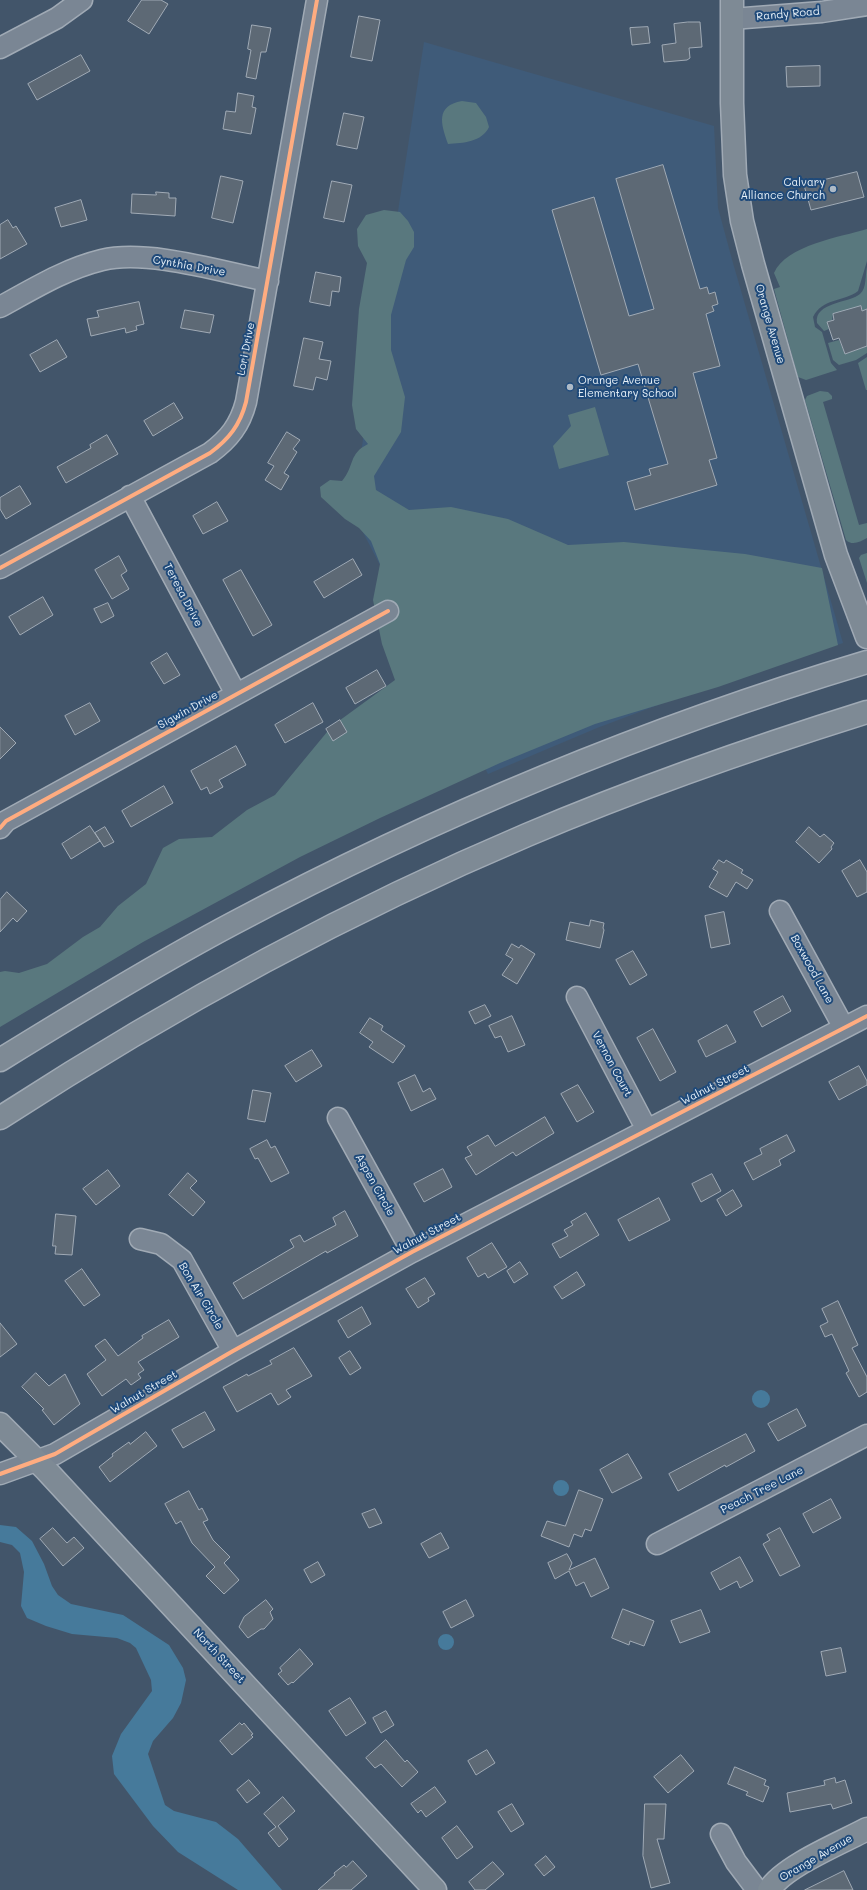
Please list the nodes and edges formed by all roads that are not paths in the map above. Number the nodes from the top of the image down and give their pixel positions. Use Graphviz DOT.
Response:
graph roads {
  1 [pos="82,0"];
  2 [pos="317,0"];
  3 [pos="867,5"];
  4 [pos="732,9"];
  5 [pos="0,48"];
  6 [pos="268,281"];
  7 [pos="0,307"];
  8 [pos="130,496"];
  9 [pos="0,568"];
  10 [pos="388,612"];
  11 [pos="867,637"];
  12 [pos="860,664"];
  13 [pos="236,694"];
  14 [pos="867,712"];
  15 [pos="2,821"];
  16 [pos="780,911"];
  17 [pos="577,997"];
  18 [pos="867,1016"];
  19 [pos="844,1028"];
  20 [pos="0,1060"];
  21 [pos="0,1118"];
  22 [pos="338,1118"];
  23 [pos="647,1130"];
  24 [pos="140,1240"];
  25 [pos="412,1252"];
  26 [pos="234,1351"];
  27 [pos="0,1424"];
  28 [pos="867,1435"];
  29 [pos="36,1460"];
  30 [pos="0,1474"];
  31 [pos="657,1544"];
  32 [pos="867,1829"];
  33 [pos="721,1834"];
  34 [pos="435,1890"];
  35 [pos="757,1890"];
  36 [pos="769,1890"];
  1 -- 5 [label="street"];
  2 -- 6 [label="street, Lori Drive"];
  3 -- 4 [label="street, Randy Road"];
  4 -- 11 [label="main road, Orange Avenue"];
  6 -- 7 [label="street, Cynthia Drive"];
  6 -- 8 [label="street, Lori Drive"];
  8 -- 9 [label="street, Lori Drive"];
  8 -- 13 [label="street, Teresa Drive"];
  10 -- 13 [label="street, Sigwin Drive"];
  12 -- 20 [label="main road"];
  13 -- 15 [label="street, Sigwin Drive"];
  14 -- 21 [label="main road"];
  16 -- 19 [label="street, Boxwood Lane"];
  17 -- 23 [label="street, Vernon Court"];
  18 -- 19 [label="street, Walnut Street"];
  19 -- 23 [label="street, Walnut Street"];
  22 -- 25 [label="street, Aspen Circle"];
  23 -- 25 [label="street, Walnut Street"];
  24 -- 26 [label="street, Bon Air Circle"];
  25 -- 26 [label="street, Walnut Street"];
  26 -- 29 [label="street, Walnut Street"];
  27 -- 29 [label="main road, North Street"];
  28 -- 31 [label="street, Peach Tree Lane"];
  29 -- 30 [label="street, Walnut Street"];
  29 -- 34 [label="main road, North Street"];
  32 -- 36 [label="main road, Orange Avenue"];
  33 -- 35 [label="street"];
}
